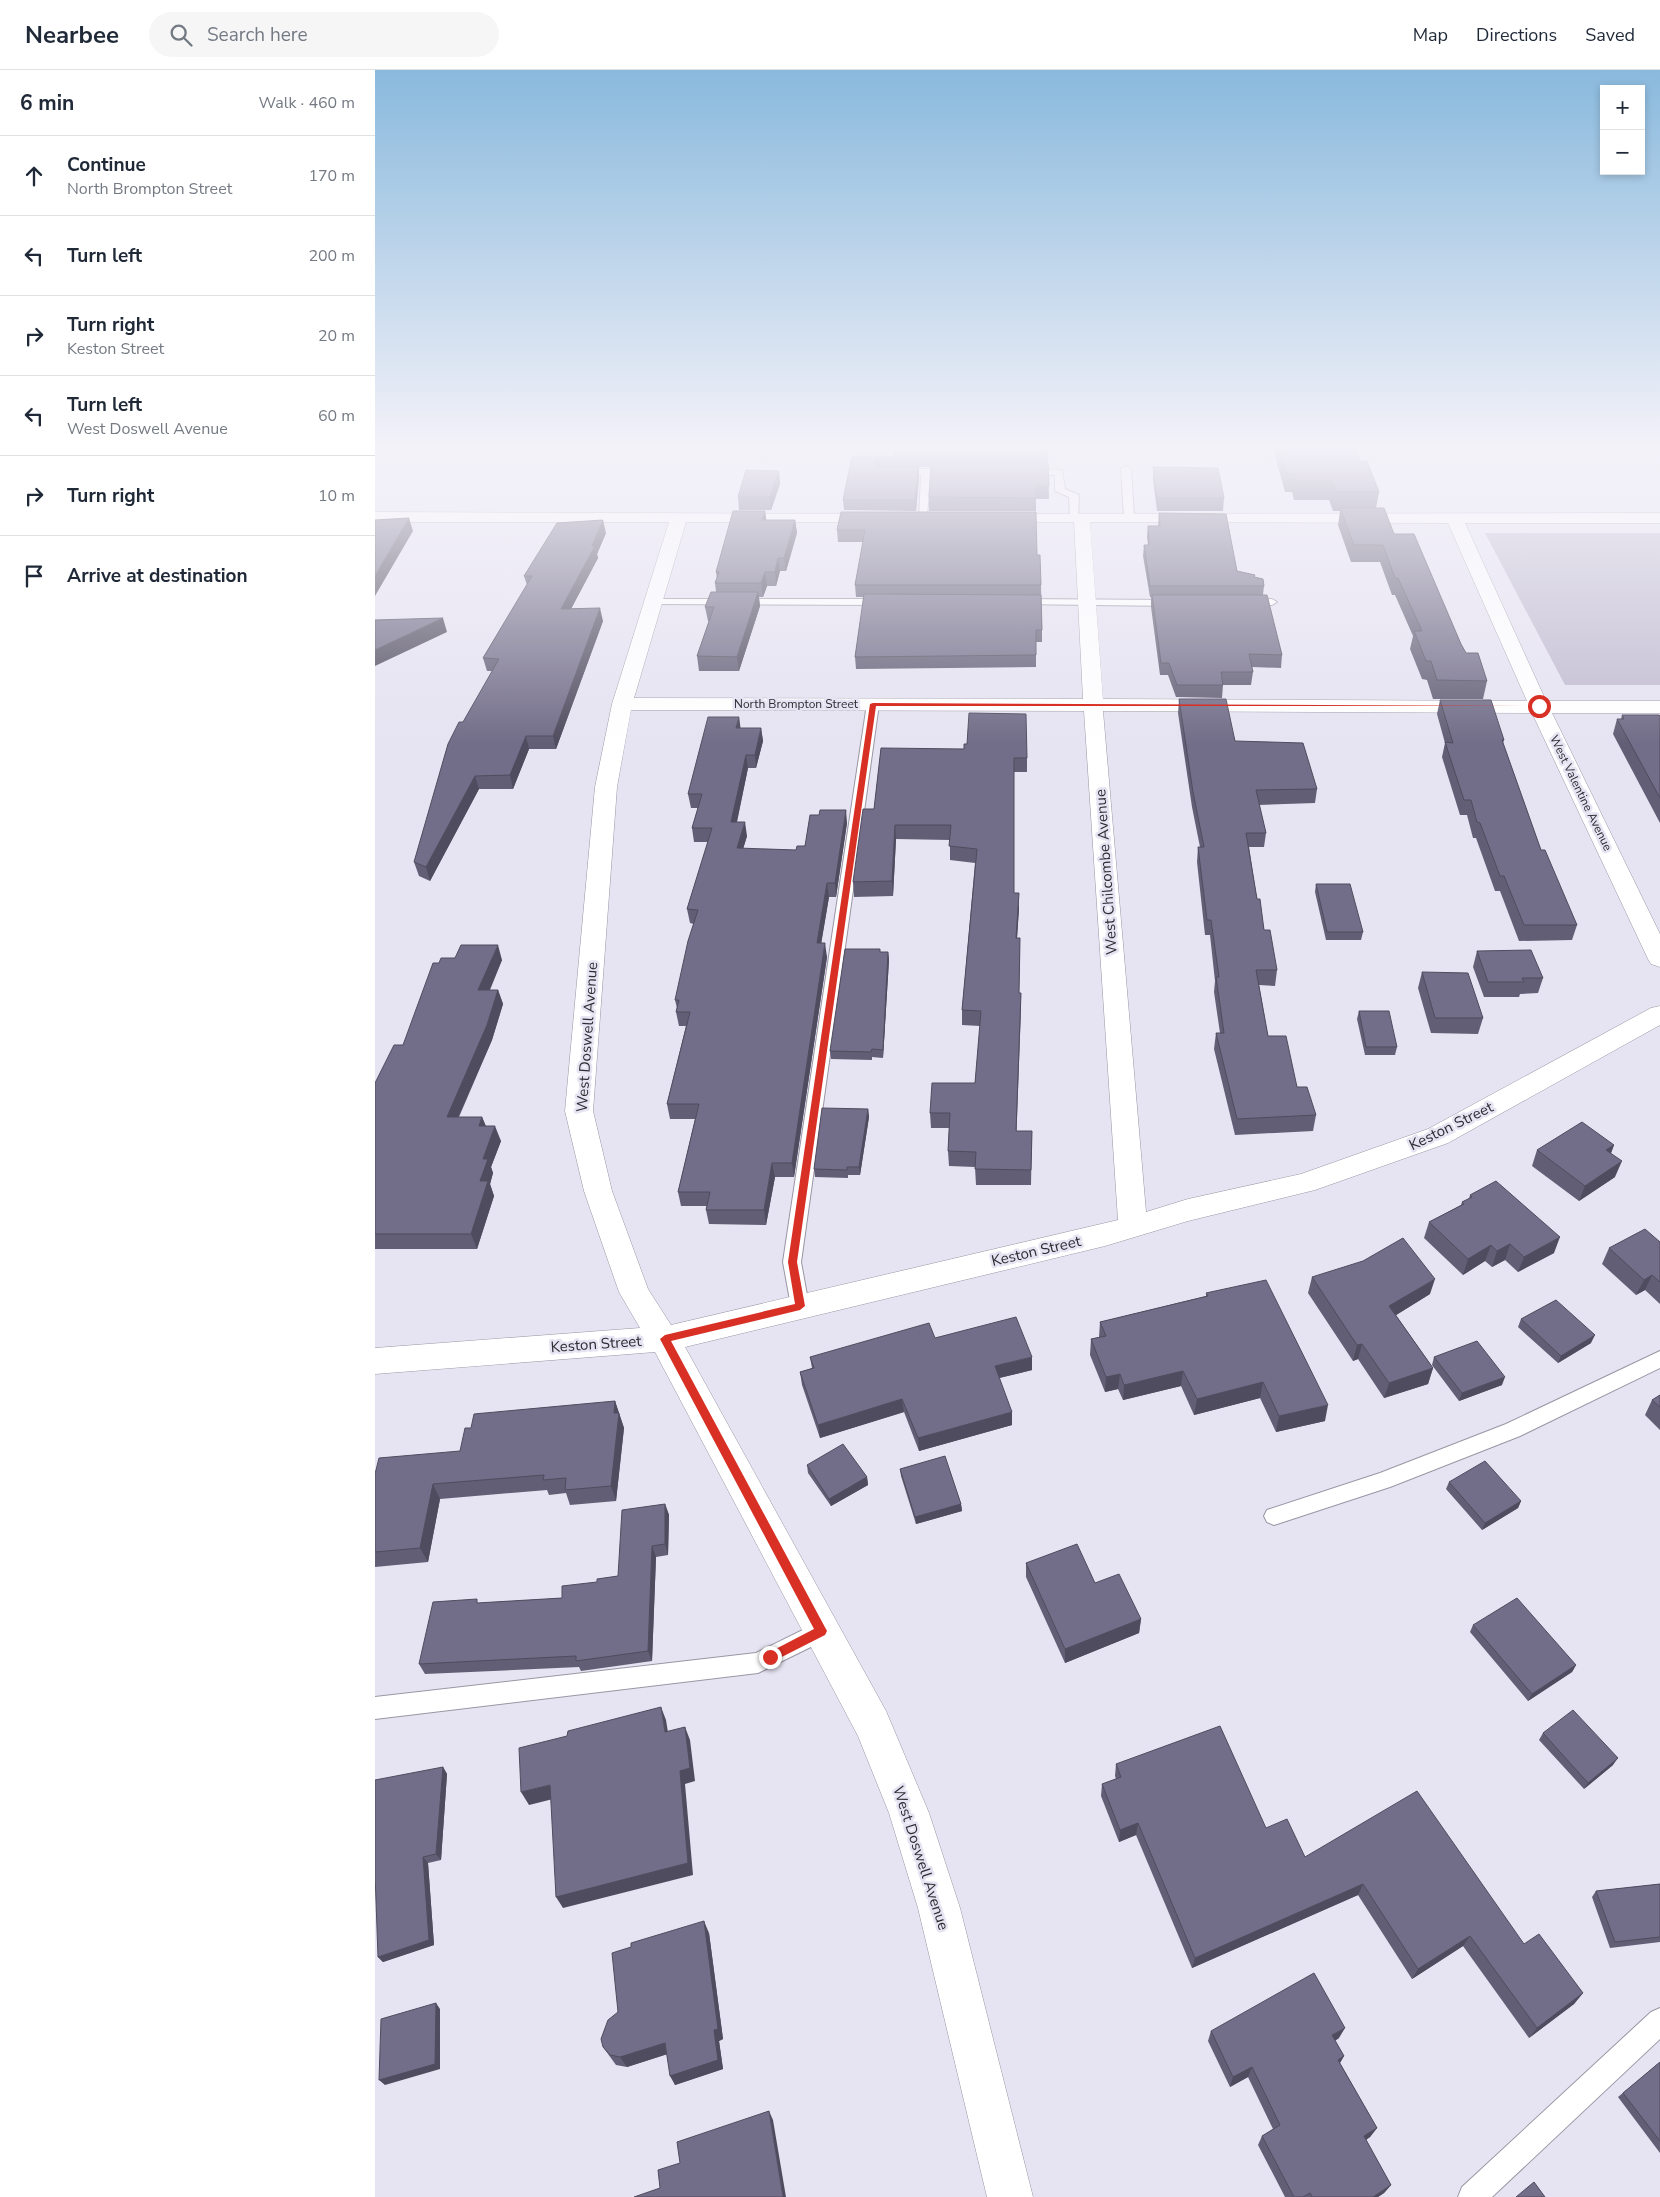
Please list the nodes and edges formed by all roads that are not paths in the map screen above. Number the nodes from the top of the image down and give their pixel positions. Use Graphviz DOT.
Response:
graph roads {
  1 [pos="670,545"];
  2 [pos="1082,545"];
  3 [pos="1467,545"];
  4 [pos="652,602"];
  5 [pos="894,602"];
  6 [pos="1003,602"];
  7 [pos="1087,602"];
  8 [pos="1235,602"];
  9 [pos="1272,602"];
  10 [pos="1188,603"];
  11 [pos="622,704"];
  12 [pos="873,704"];
  13 [pos="1093,705"];
  14 [pos="1539,706"];
  15 [pos="1660,706"];
  16 [pos="1660,959"];
  17 [pos="1660,1014"];
  18 [pos="1133,1227"];
  19 [pos="800,1306"];
  20 [pos="665,1339"];
  21 [pos="1660,1359"];
  22 [pos="375,1361"];
  23 [pos="1274,1516"];
  24 [pos="821,1631"];
  25 [pos="375,1708"];
  26 [pos="1660,2021"];
  27 [pos="1010,2197"];
  28 [pos="1472,2197"];
  1 -- 4 [label="street, West Doswell Avenue"];
  2 -- 7 [label="street, West Chilcombe Avenue"];
  3 -- 14 [label="street, West Valentine Avenue"];
  4 -- 5 [label="lane"];
  4 -- 11 [label="street, West Doswell Avenue"];
  6 -- 7 [label="lane"];
  7 -- 10 [label="lane"];
  7 -- 13 [label="street, West Chilcombe Avenue"];
  8 -- 9 [label="lane"];
  11 -- 12 [label="street, North Brompton Street"];
  11 -- 20 [label="street, West Doswell Avenue"];
  12 -- 13 [label="street, North Brompton Street"];
  12 -- 19 [label="lane"];
  13 -- 14 [label="street, North Brompton Street"];
  13 -- 18 [label="street, West Chilcombe Avenue"];
  14 -- 15 [label="street, North Brompton Street"];
  14 -- 16 [label="street, West Valentine Avenue"];
  17 -- 18 [label="street, Keston Street"];
  18 -- 19 [label="street, Keston Street"];
  19 -- 20 [label="street, Keston Street"];
  20 -- 22 [label="street, Keston Street"];
  20 -- 24 [label="street, West Doswell Avenue"];
  21 -- 23 [label="lane"];
  24 -- 25 [label="lane"];
  24 -- 27 [label="street, West Doswell Avenue"];
  26 -- 28 [label="lane"];
}
